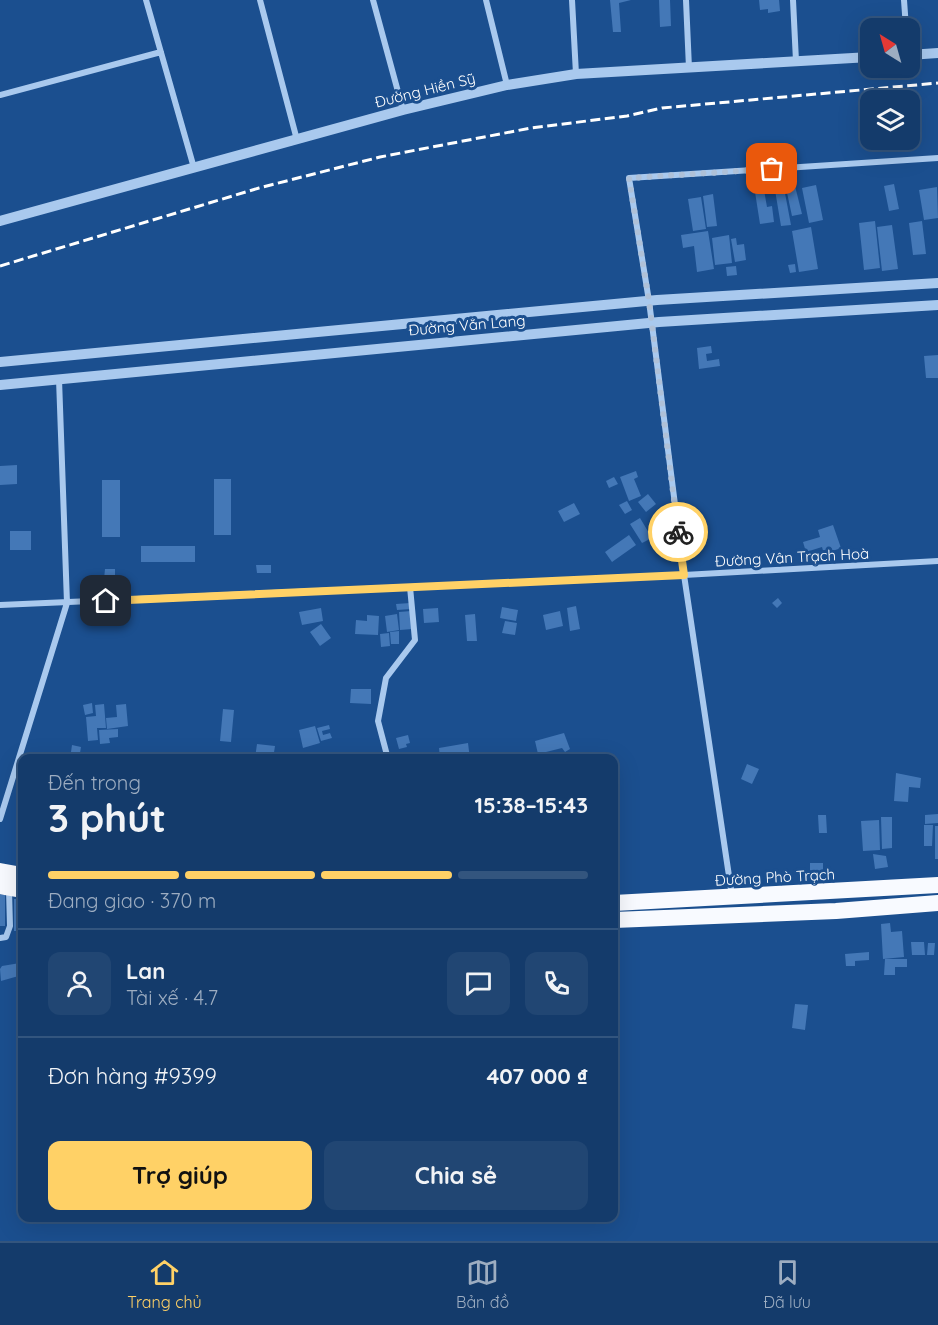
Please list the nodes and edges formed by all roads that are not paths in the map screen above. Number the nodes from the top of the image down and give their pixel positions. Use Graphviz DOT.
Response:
graph roads {
  1 [pos="147,0"];
  2 [pos="260,0"];
  3 [pos="372,0"];
  4 [pos="486,0"];
  5 [pos="572,0"];
  6 [pos="686,0"];
  7 [pos="793,0"];
  8 [pos="904,0"];
  9 [pos="905,18"];
  10 [pos="161,52"];
  11 [pos="938,53"];
  12 [pos="920,54"];
  13 [pos="860,58"];
  14 [pos="796,61"];
  15 [pos="689,68"];
  16 [pos="576,74"];
  17 [pos="507,85"];
  18 [pos="0,95"];
  19 [pos="403,110"];
  20 [pos="297,140"];
  21 [pos="938,158"];
  22 [pos="194,168"];
  23 [pos="0,221"];
  24 [pos="938,283"];
  25 [pos="649,301"];
  26 [pos="938,305"];
  27 [pos="650,323"];
  28 [pos="0,362"];
  29 [pos="59,379"];
  30 [pos="0,385"];
  31 [pos="938,561"];
  32 [pos="684,575"];
  33 [pos="410,587"];
  34 [pos="67,603"];
  35 [pos="0,605"];
  36 [pos="20,754"];
  37 [pos="387,754"];
  38 [pos="18,761"];
  39 [pos="0,819"];
  40 [pos="0,872"];
  41 [pos="18,874"];
  42 [pos="938,885"];
  43 [pos="10,888"];
  44 [pos="834,892"];
  45 [pos="732,897"];
  46 [pos="618,903"];
  47 [pos="938,903"];
  48 [pos="836,911"];
  49 [pos="618,920"];
  50 [pos="0,938"];
  1 -- 10 [label="street"];
  2 -- 20 [label="street"];
  3 -- 19 [label="street"];
  4 -- 17 [label="street"];
  5 -- 16 [label="street"];
  6 -- 15 [label="street"];
  7 -- 14 [label="street"];
  8 -- 9 [label="street"];
  10 -- 18 [label="street"];
  10 -- 22 [label="street"];
  11 -- 12 [label="street"];
  13 -- 14 [label="street, Đường Hiền Sỹ"];
  14 -- 15 [label="street, Đường Hiền Sỹ"];
  15 -- 16 [label="street, Đường Hiền Sỹ"];
  16 -- 17 [label="street, Đường Hiền Sỹ"];
  17 -- 19 [label="street, Đường Hiền Sỹ"];
  19 -- 20 [label="street, Đường Hiền Sỹ"];
  20 -- 22 [label="street, Đường Hiền Sỹ"];
  21 -- 25 [label="street"];
  22 -- 23 [label="street, Đường Hiền Sỹ"];
  24 -- 25 [label="street, Đường Văn Lang"];
  25 -- 27 [label="street"];
  25 -- 28 [label="street, Đường Văn Lang"];
  26 -- 27 [label="street, Đường Văn Lang"];
  27 -- 29 [label="street, Đường Văn Lang"];
  27 -- 32 [label="street"];
  29 -- 30 [label="street, Đường Văn Lang"];
  29 -- 34 [label="street"];
  31 -- 32 [label="street, Đường Vân Trạch Hoà"];
  32 -- 33 [label="street, Đường Vân Trạch Hoà"];
  32 -- 45 [label="street"];
  33 -- 34 [label="street, Đường Vân Trạch Hoà"];
  33 -- 37 [label="street"];
  34 -- 35 [label="street, Đường Vân Trạch Hoà"];
  34 -- 36 [label="street"];
  38 -- 39 [label="street"];
  40 -- 41 [label="highway"];
  42 -- 44 [label="highway, Đường Phò Trạch"];
  43 -- 50 [label="street"];
  44 -- 45 [label="highway, Đường Phò Trạch"];
  44 -- 48 [label="highway"];
  45 -- 46 [label="highway, Đường Phò Trạch"];
  47 -- 48 [label="highway"];
  48 -- 49 [label="highway"];
}
